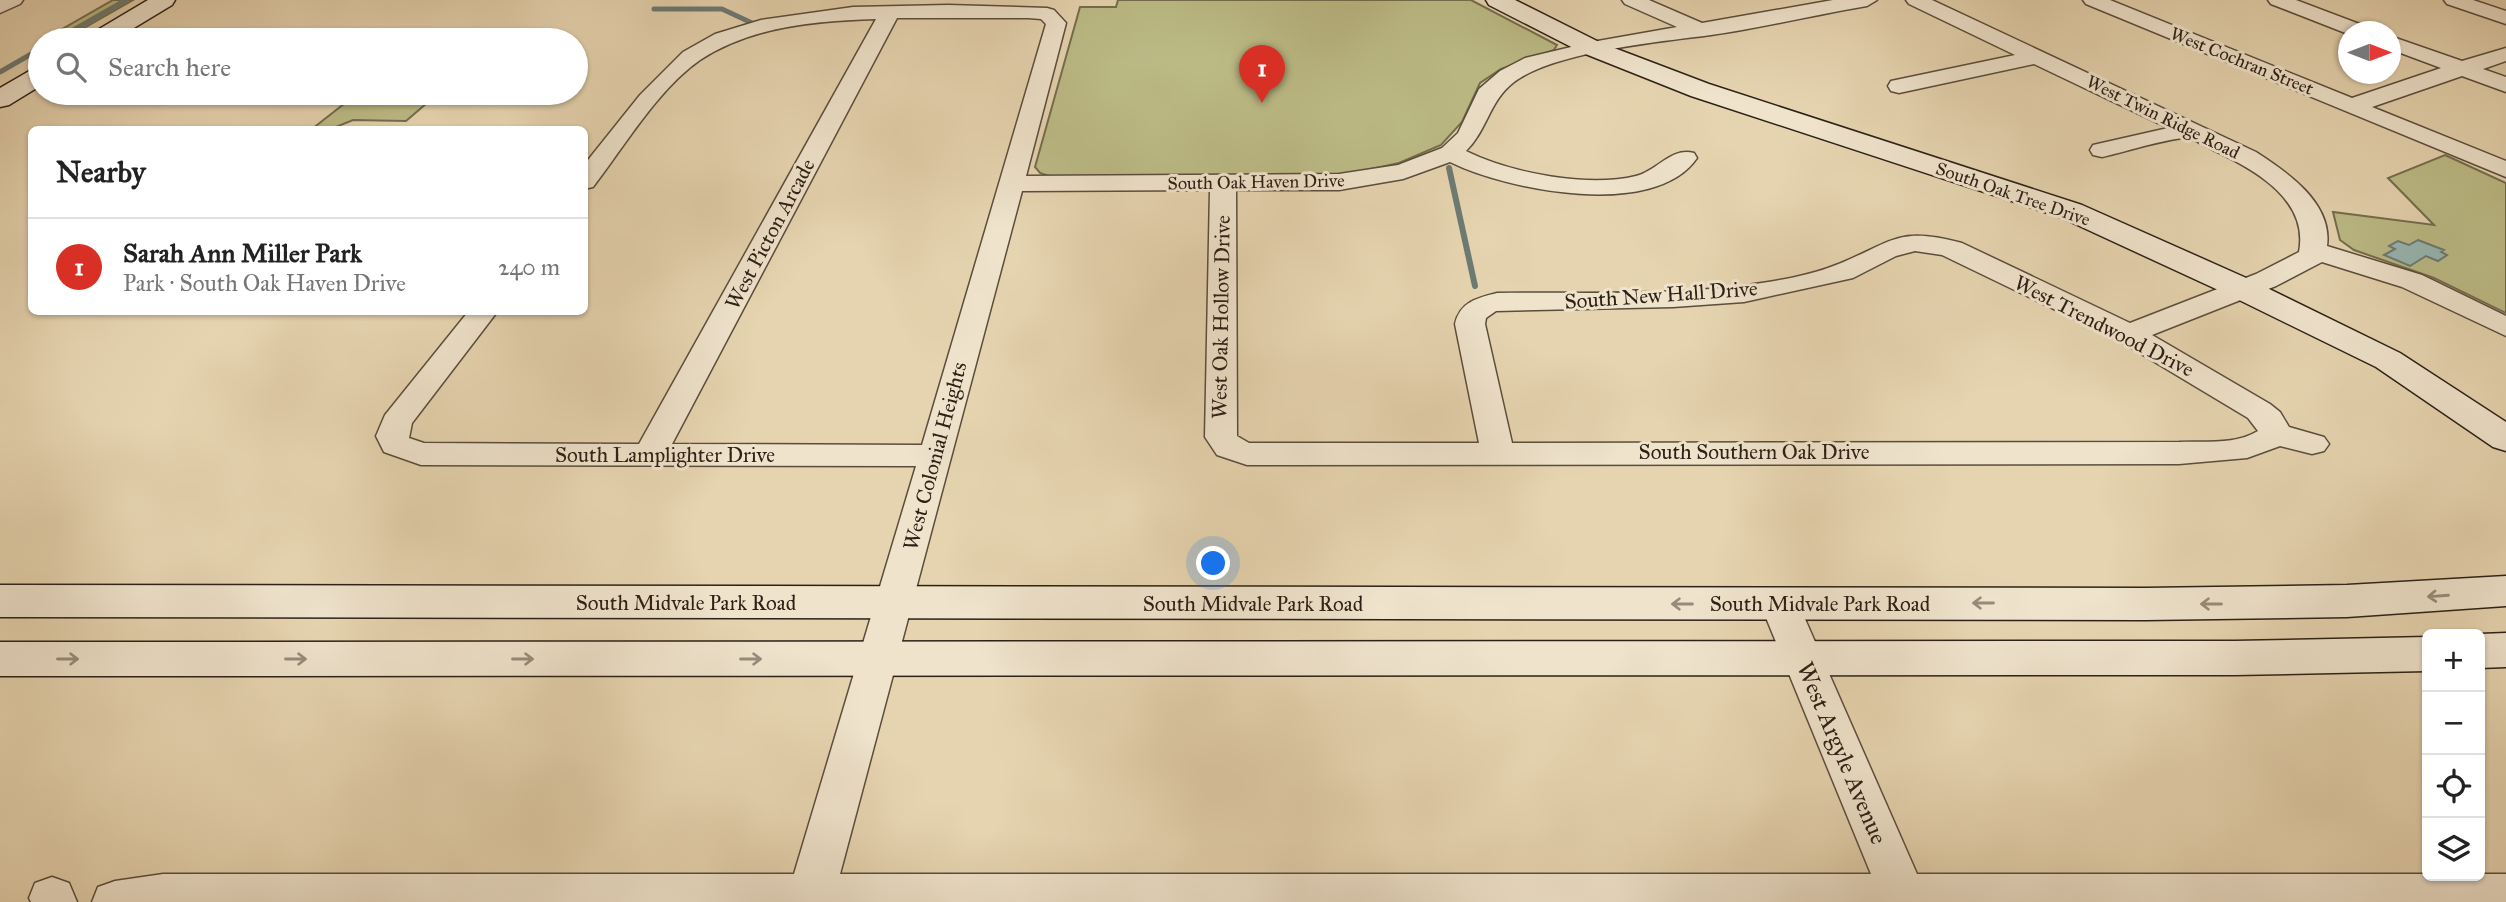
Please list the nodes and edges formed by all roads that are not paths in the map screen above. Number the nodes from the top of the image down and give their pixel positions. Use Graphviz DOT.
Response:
graph roads {
  1 [pos="13,0"];
  2 [pos="164,0"];
  3 [pos="1497,0"];
  4 [pos="1632,0"];
  5 [pos="1867,0"];
  6 [pos="1916,0"];
  7 [pos="2093,0"];
  8 [pos="2278,0"];
  9 [pos="2454,0"];
  10 [pos="0,7"];
  11 [pos="889,13"];
  12 [pos="2506,18"];
  13 [pos="2338,23"];
  14 [pos="118,28"];
  15 [pos="1702,30"];
  16 [pos="2401,46"];
  17 [pos="1592,48"];
  18 [pos="2506,54"];
  19 [pos="2038,57"];
  20 [pos="2465,70"];
  21 [pos="28,82"];
  22 [pos="2506,85"];
  23 [pos="1899,86"];
  24 [pos="0,99"];
  25 [pos="2351,106"];
  26 [pos="2192,130"];
  27 [pos="2102,150"];
  28 [pos="1451,153"];
  29 [pos="1685,158"];
  30 [pos="2506,170"];
  31 [pos="588,177"];
  32 [pos="1010,184"];
  33 [pos="1223,184"];
  34 [pos="1918,237"];
  35 [pos="2312,250"];
  36 [pos="2254,284"];
  37 [pos="480,315"];
  38 [pos="2506,327"];
  39 [pos="2129,334"];
  40 [pos="2274,432"];
  41 [pos="2506,439"];
  42 [pos="2312,444"];
  43 [pos="1497,452"];
  44 [pos="1223,453"];
  45 [pos="650,455"];
  46 [pos="935,456"];
  47 [pos="2506,591"];
  48 [pos="0,601"];
  49 [pos="895,604"];
  50 [pos="1779,604"];
  51 [pos="2506,649"];
  52 [pos="2485,651"];
  53 [pos="2422,654"];
  54 [pos="1802,658"];
  55 [pos="0,659"];
  56 [pos="879,659"];
  57 [pos="811,895"];
  58 [pos="2506,895"];
  59 [pos="1431,898"];
  60 [pos="1904,898"];
  61 [pos="2388,899"];
  62 [pos="115,902"];
  1 -- 10 [label="street"];
  2 -- 14 [label="main road"];
  3 -- 17 [label="main road, South Oak Tree Drive"];
  4 -- 15 [label="street"];
  5 -- 15 [label="street, South Oak Haven Drive"];
  6 -- 19 [label="street, West Twin Ridge Road"];
  7 -- 25 [label="street, West Cochran Street"];
  8 -- 13 [label="street"];
  9 -- 12 [label="street"];
  11 -- 31 [label="street"];
  11 -- 32 [label="street, West Colonial Heights"];
  11 -- 45 [label="street, West Picton Arcade"];
  15 -- 17 [label="street, South Oak Haven Drive"];
  16 -- 20 [label="street"];
  17 -- 28 [label="street, South Oak Haven Drive"];
  17 -- 36 [label="main road, South Oak Tree Drive"];
  18 -- 20 [label="street"];
  19 -- 23 [label="street"];
  19 -- 26 [label="street, West Twin Ridge Road"];
  20 -- 22 [label="street"];
  20 -- 25 [label="street"];
  21 -- 24 [label="main road"];
  25 -- 30 [label="street, West Cochran Street"];
  26 -- 27 [label="street"];
  26 -- 35 [label="street, West Twin Ridge Road"];
  28 -- 29 [label="street"];
  28 -- 33 [label="street, South Oak Haven Drive"];
  32 -- 33 [label="street, South Oak Haven Drive"];
  32 -- 46 [label="street, West Colonial Heights"];
  33 -- 44 [label="street, West Oak Hollow Drive"];
  34 -- 39 [label="street, West Trendwood Drive"];
  34 -- 43 [label="street, South New Hall Drive"];
  35 -- 36 [label="street"];
  35 -- 38 [label="street"];
  36 -- 39 [label="street"];
  36 -- 41 [label="main road, South Oak Tree Drive"];
  37 -- 45 [label="street, South Lamplighter Drive"];
  39 -- 40 [label="street, West Trendwood Drive"];
  40 -- 42 [label="street"];
  40 -- 43 [label="street, South Southern Oak Drive"];
  43 -- 44 [label="street, South Southern Oak Drive"];
  45 -- 46 [label="street, South Lamplighter Drive"];
  46 -- 49 [label="street, West Colonial Heights"];
  47 -- 50 [label="main road, South Midvale Park Road, one-way"];
  48 -- 49 [label="main road, South Midvale Park Road"];
  50 -- 49 [label="main road, South Midvale Park Road, one-way"];
  49 -- 56 [label="street, West Colonial Heights"];
  50 -- 54 [label="street, West Argyle Avenue"];
  51 -- 52 [label="main road"];
  53 -- 54 [label="main road"];
  54 -- 56 [label="main road"];
  54 -- 60 [label="street, West Argyle Avenue"];
  55 -- 56 [label="main road, one-way"];
  56 -- 57 [label="street, West Colonial Heights"];
  57 -- 59 [label="street"];
  57 -- 62 [label="street"];
  58 -- 61 [label="street"];
  59 -- 60 [label="street"];
  60 -- 61 [label="street"];
}
